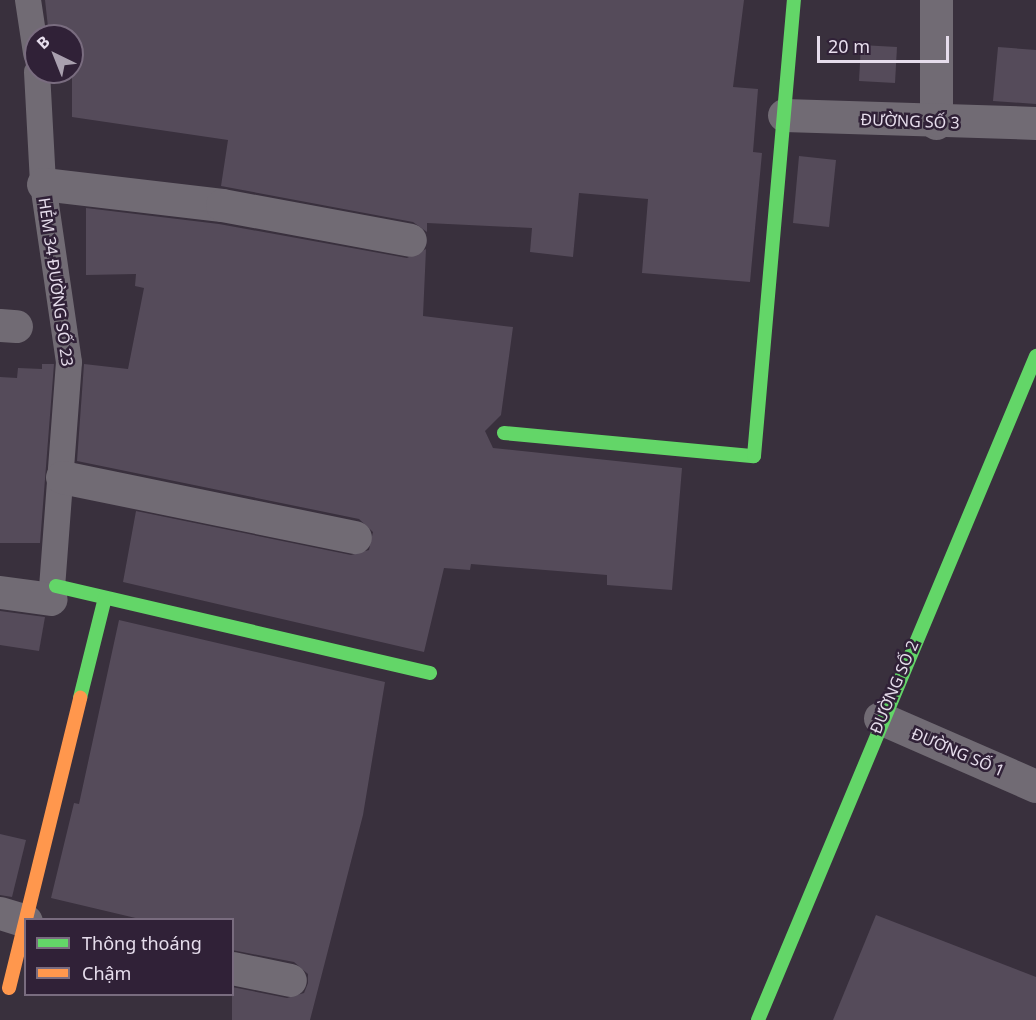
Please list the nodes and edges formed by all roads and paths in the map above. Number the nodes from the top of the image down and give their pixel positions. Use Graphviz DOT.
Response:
graph roads {
  1 [pos="28,0"];
  2 [pos="794,0"];
  3 [pos="936,0"];
  4 [pos="32,24"];
  5 [pos="38,84"];
  6 [pos="784,115"];
  7 [pos="936,123"];
  8 [pos="1036,123"];
  9 [pos="43,184"];
  10 [pos="410,240"];
  11 [pos="1036,356"];
  12 [pos="504,433"];
  13 [pos="62,477"];
  14 [pos="355,537"];
  15 [pos="0,592"];
  16 [pos="53,593"];
  17 [pos="105,598"];
  18 [pos="430,673"];
  19 [pos="880,718"];
  20 [pos="1036,786"];
  21 [pos="0,913"];
  22 [pos="25,918"];
  23 [pos="24,920"];
  24 [pos="24,924"];
  25 [pos="234,968"];
  26 [pos="290,980"];
  27 [pos="9,988"];
  28 [pos="758,1020"];
  1 -- 4 [label="lane"];
  2 -- 6 [label="street"];
  3 -- 7 [label="street"];
  5 -- 9 [label="lane, HẺM 34 ĐƯỜNG SỐ 23"];
  6 -- 7 [label="street, ĐƯỜNG SỐ 3"];
  6 -- 12 [label="street"];
  7 -- 8 [label="street, ĐƯỜNG SỐ 3"];
  9 -- 10 [label="street"];
  9 -- 13 [label="lane, HẺM 34 ĐƯỜNG SỐ 23"];
  11 -- 19 [label="street, ĐƯỜNG SỐ 2"];
  13 -- 14 [label="street"];
  13 -- 16 [label="lane, HẺM 34 ĐƯỜNG SỐ 23"];
  15 -- 16 [label="street"];
  16 -- 17 [label="street"];
  17 -- 18 [label="street"];
  17 -- 22 [label="street"];
  19 -- 20 [label="street, ĐƯỜNG SỐ 1"];
  19 -- 28 [label="street, ĐƯỜNG SỐ 2"];
  21 -- 23 [label="street"];
  24 -- 27 [label="street"];
  25 -- 26 [label="street"];
}
